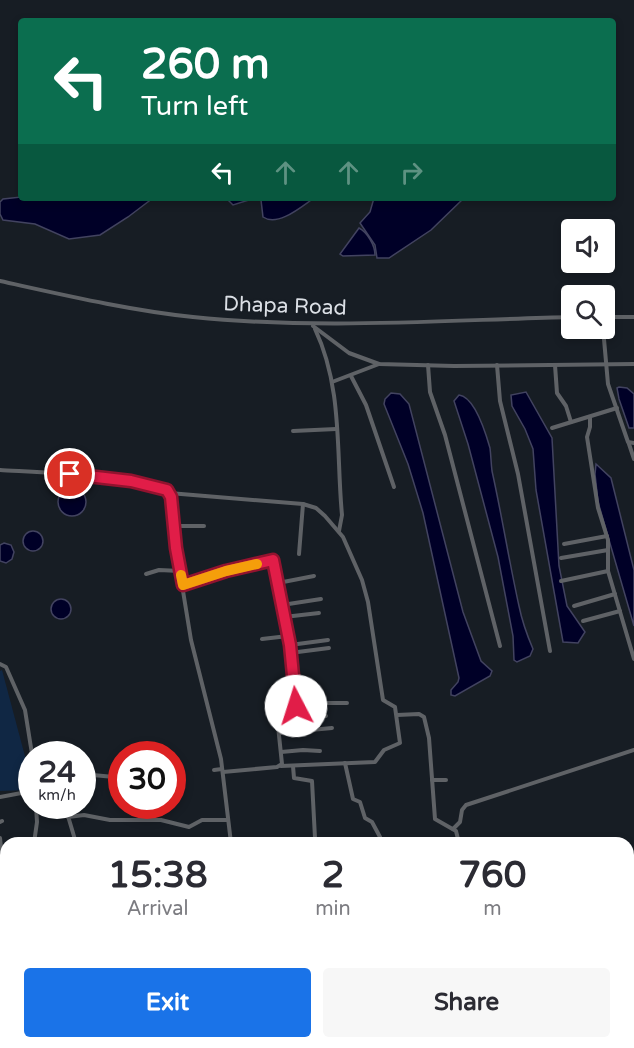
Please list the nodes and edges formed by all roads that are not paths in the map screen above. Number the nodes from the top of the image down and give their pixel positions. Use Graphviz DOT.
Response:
graph roads {
  1 [pos="0,281"];
  2 [pos="634,316"];
  3 [pos="561,317"];
  4 [pos="615,317"];
  5 [pos="312,325"];
  6 [pos="604,339"];
  7 [pos="379,364"];
  8 [pos="634,364"];
  9 [pos="428,365"];
  10 [pos="497,365"];
  11 [pos="555,365"];
  12 [pos="606,365"];
  13 [pos="351,376"];
  14 [pos="332,382"];
  15 [pos="617,408"];
  16 [pos="590,417"];
  17 [pos="571,423"];
  18 [pos="552,428"];
  19 [pos="336,429"];
  20 [pos="293,431"];
  21 [pos="632,443"];
  22 [pos="634,459"];
  23 [pos="0,470"];
  24 [pos="394,487"];
  25 [pos="169,493"];
  26 [pos="303,504"];
  27 [pos="173,526"];
  28 [pos="204,526"];
  29 [pos="339,531"];
  30 [pos="607,536"];
  31 [pos="564,544"];
  32 [pos="608,550"];
  33 [pos="299,554"];
  34 [pos="561,558"];
  35 [pos="180,571"];
  36 [pos="608,571"];
  37 [pos="146,574"];
  38 [pos="314,576"];
  39 [pos="561,581"];
  40 [pos="278,583"];
  41 [pos="183,585"];
  42 [pos="615,594"];
  43 [pos="321,599"];
  44 [pos="282,605"];
  45 [pos="574,606"];
  46 [pos="620,610"];
  47 [pos="319,613"];
  48 [pos="284,617"];
  49 [pos="582,621"];
  50 [pos="288,636"];
  51 [pos="262,639"];
  52 [pos="328,640"];
  53 [pos="290,645"];
  54 [pos="500,645"];
  55 [pos="329,648"];
  56 [pos="550,651"];
  57 [pos="290,653"];
  58 [pos="634,659"];
  59 [pos="0,664"];
  60 [pos="294,691"];
  61 [pos="347,703"];
  62 [pos="296,706"];
  63 [pos="276,708"];
  64 [pos="397,715"];
  65 [pos="326,716"];
  66 [pos="277,720"];
  67 [pos="332,728"];
  68 [pos="279,733"];
  69 [pos="30,741"];
  70 [pos="634,750"];
  71 [pos="320,751"];
  72 [pos="281,752"];
  73 [pos="345,764"];
  74 [pos="280,766"];
  75 [pos="293,766"];
  76 [pos="214,770"];
  77 [pos="223,770"];
  78 [pos="432,780"];
  79 [pos="446,780"];
  80 [pos="18,793"];
  81 [pos="0,797"];
  82 [pos="96,817"];
  83 [pos="37,819"];
  84 [pos="69,819"];
  85 [pos="228,820"];
  86 [pos="453,829"];
  87 [pos="35,837"];
  88 [pos="74,837"];
  89 [pos="230,837"];
  90 [pos="315,837"];
  91 [pos="380,837"];
  92 [pos="458,837"];
  1 -- 5 [label="street, Dhapa Road"];
  2 -- 4 [label="street"];
  3 -- 5 [label="street, Dhapa Road"];
  5 -- 7 [label="street"];
  5 -- 14 [label="street"];
  6 -- 12 [label="street"];
  7 -- 9 [label="street"];
  7 -- 13 [label="street"];
  8 -- 12 [label="street"];
  9 -- 10 [label="street"];
  9 -- 54 [label="street"];
  10 -- 11 [label="street"];
  10 -- 56 [label="street"];
  11 -- 12 [label="street"];
  11 -- 17 [label="street"];
  12 -- 15 [label="street"];
  13 -- 14 [label="street"];
  13 -- 24 [label="street"];
  14 -- 19 [label="street"];
  15 -- 16 [label="street"];
  15 -- 21 [label="street"];
  16 -- 17 [label="street"];
  16 -- 30 [label="street"];
  17 -- 18 [label="street"];
  19 -- 20 [label="street"];
  19 -- 29 [label="street"];
  21 -- 22 [label="street"];
  23 -- 25 [label="street"];
  25 -- 26 [label="street"];
  25 -- 27 [label="street"];
  26 -- 29 [label="street"];
  26 -- 33 [label="street"];
  27 -- 28 [label="street"];
  27 -- 35 [label="street"];
  29 -- 64 [label="street"];
  30 -- 31 [label="street"];
  30 -- 32 [label="street"];
  32 -- 34 [label="street"];
  32 -- 36 [label="street"];
  35 -- 37 [label="street"];
  35 -- 41 [label="street"];
  36 -- 39 [label="street"];
  36 -- 42 [label="street"];
  38 -- 40 [label="street"];
  40 -- 41 [label="street"];
  40 -- 44 [label="street"];
  41 -- 77 [label="street"];
  42 -- 45 [label="street"];
  42 -- 46 [label="street"];
  43 -- 44 [label="street"];
  44 -- 48 [label="street"];
  46 -- 49 [label="street"];
  46 -- 58 [label="street"];
  47 -- 48 [label="street"];
  48 -- 50 [label="street"];
  50 -- 51 [label="street"];
  50 -- 53 [label="street"];
  52 -- 53 [label="street"];
  53 -- 57 [label="street"];
  55 -- 57 [label="street"];
  57 -- 60 [label="street"];
  59 -- 69 [label="street"];
  60 -- 62 [label="street"];
  60 -- 63 [label="street"];
  61 -- 62 [label="street"];
  62 -- 63 [label="street"];
  63 -- 66 [label="street"];
  64 -- 73 [label="street"];
  64 -- 78 [label="street"];
  65 -- 66 [label="street"];
  66 -- 68 [label="street"];
  67 -- 68 [label="street"];
  68 -- 72 [label="street"];
  70 -- 86 [label="street"];
  71 -- 72 [label="street"];
  72 -- 74 [label="street"];
  73 -- 75 [label="street"];
  73 -- 91 [label="street"];
  74 -- 75 [label="street"];
  74 -- 77 [label="street"];
  75 -- 90 [label="street"];
  76 -- 77 [label="street"];
  77 -- 85 [label="street"];
  78 -- 79 [label="street"];
  78 -- 86 [label="street"];
  80 -- 81 [label="street"];
  82 -- 85 [label="street"];
  83 -- 87 [label="street"];
  84 -- 88 [label="street"];
  85 -- 89 [label="street"];
  86 -- 92 [label="street"];
}
